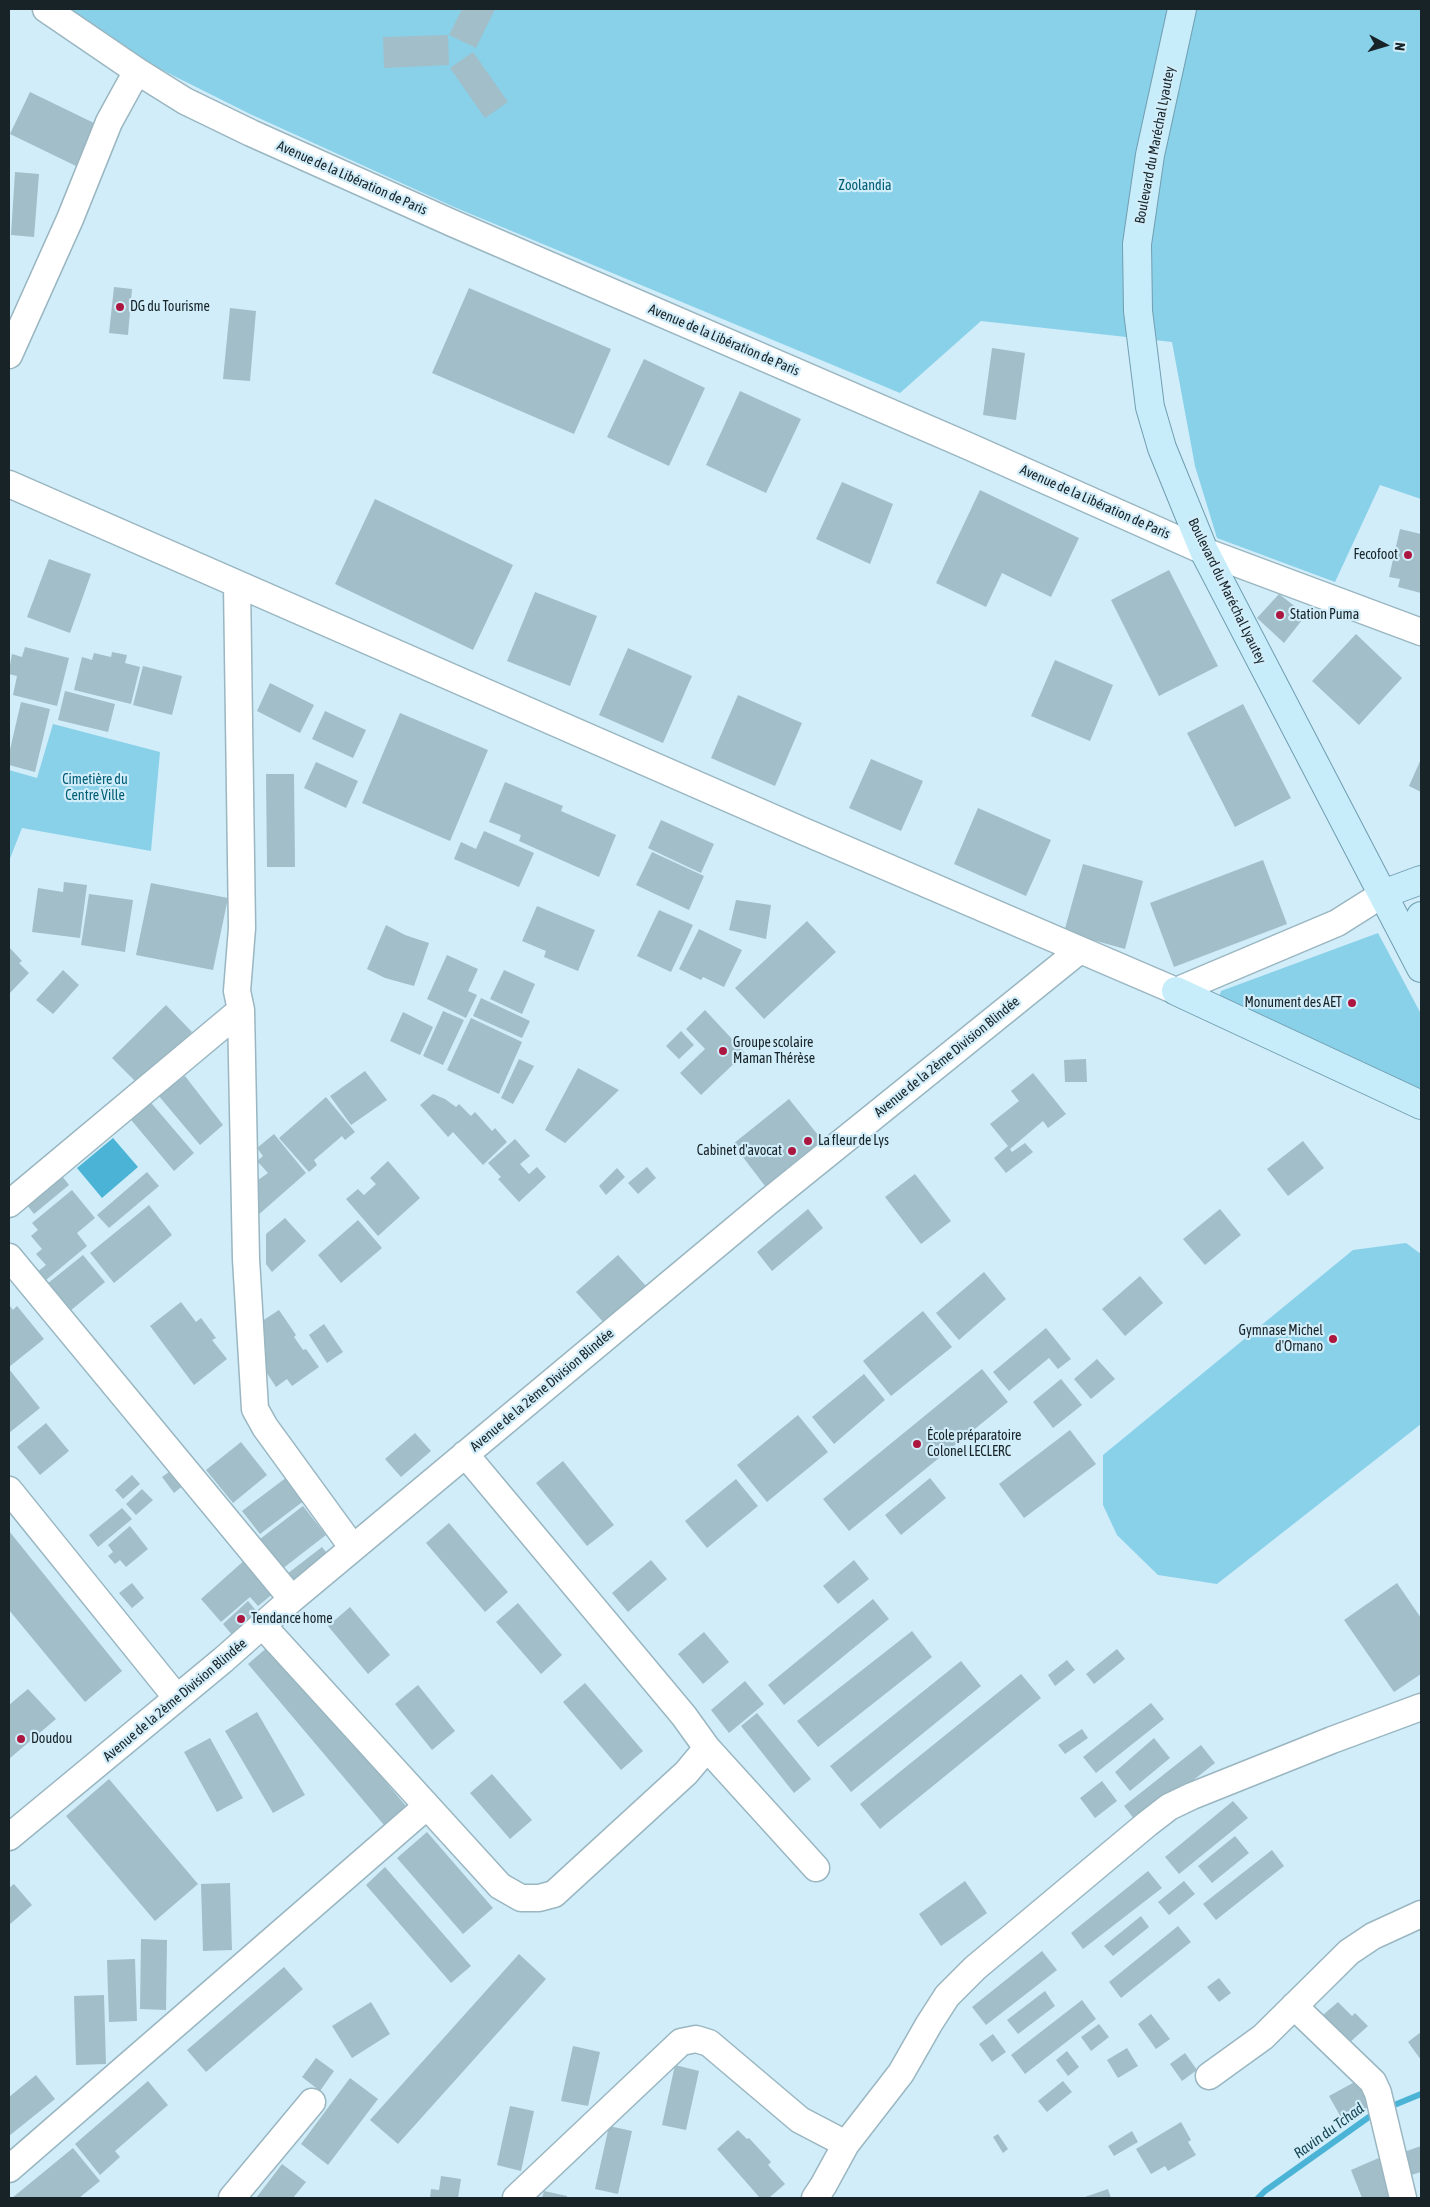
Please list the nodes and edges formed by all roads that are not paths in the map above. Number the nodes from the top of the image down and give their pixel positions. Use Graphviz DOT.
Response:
graph roads {
  1 [pos="46,9"];
  2 [pos="1182,9"];
  3 [pos="137,71"];
  4 [pos="9,355"];
  5 [pos="9,484"];
  6 [pos="1204,551"];
  7 [pos="238,584"];
  8 [pos="1421,632"];
  9 [pos="1421,880"];
  10 [pos="1421,901"];
  11 [pos="1387,904"];
  12 [pos="1421,916"];
  13 [pos="1080,950"];
  14 [pos="1417,959"];
  15 [pos="1176,990"];
  16 [pos="241,1010"];
  17 [pos="1421,1105"];
  18 [pos="9,1204"];
  19 [pos="9,1258"];
  20 [pos="465,1454"];
  21 [pos="9,1490"];
  22 [pos="353,1548"];
  23 [pos="292,1599"];
  24 [pos="263,1626"];
  25 [pos="177,1698"];
  26 [pos="1421,1707"];
  27 [pos="706,1748"];
  28 [pos="427,1806"];
  29 [pos="9,1837"];
  30 [pos="816,1868"];
  31 [pos="1421,1914"];
  32 [pos="1294,2006"];
  33 [pos="1210,2076"];
  34 [pos="312,2102"];
  35 [pos="846,2144"];
  36 [pos="9,2170"];
  37 [pos="232,2198"];
  38 [pos="516,2198"];
  39 [pos="815,2198"];
  40 [pos="1403,2198"];
  1 -- 3 [label="street, Avenue de la Libération de Paris"];
  2 -- 6 [label="main road, Boulevard du Maréchal Lyautey"];
  3 -- 4 [label="street"];
  3 -- 6 [label="street, Avenue de la Libération de Paris"];
  5 -- 7 [label="street"];
  6 -- 8 [label="street, Avenue de la Libération de Paris"];
  6 -- 11 [label="main road, Boulevard du Maréchal Lyautey"];
  7 -- 13 [label="street"];
  7 -- 16 [label="street"];
  9 -- 11 [label="main road"];
  10 -- 11 [label="main road"];
  11 -- 14 [label="main road, Boulevard du Maréchal Lyautey"];
  11 -- 15 [label="street"];
  12 -- 14 [label="main road"];
  13 -- 15 [label="street"];
  13 -- 20 [label="street, Avenue de la 2ème Division Blindée"];
  15 -- 17 [label="main road"];
  16 -- 18 [label="street"];
  16 -- 22 [label="street"];
  19 -- 23 [label="street"];
  20 -- 22 [label="street, Avenue de la 2ème Division Blindée"];
  20 -- 27 [label="street"];
  21 -- 25 [label="street"];
  22 -- 23 [label="street, Avenue de la 2ème Division Blindée"];
  23 -- 24 [label="street, Avenue de la 2ème Division Blindée"];
  24 -- 25 [label="street, Avenue de la 2ème Division Blindée"];
  24 -- 28 [label="street"];
  25 -- 29 [label="street, Avenue de la 2ème Division Blindée"];
  26 -- 35 [label="street"];
  27 -- 28 [label="street"];
  27 -- 30 [label="street"];
  28 -- 36 [label="street"];
  31 -- 32 [label="street"];
  32 -- 33 [label="street"];
  32 -- 40 [label="street"];
  34 -- 37 [label="street"];
  35 -- 38 [label="street"];
  35 -- 39 [label="street"];
}
